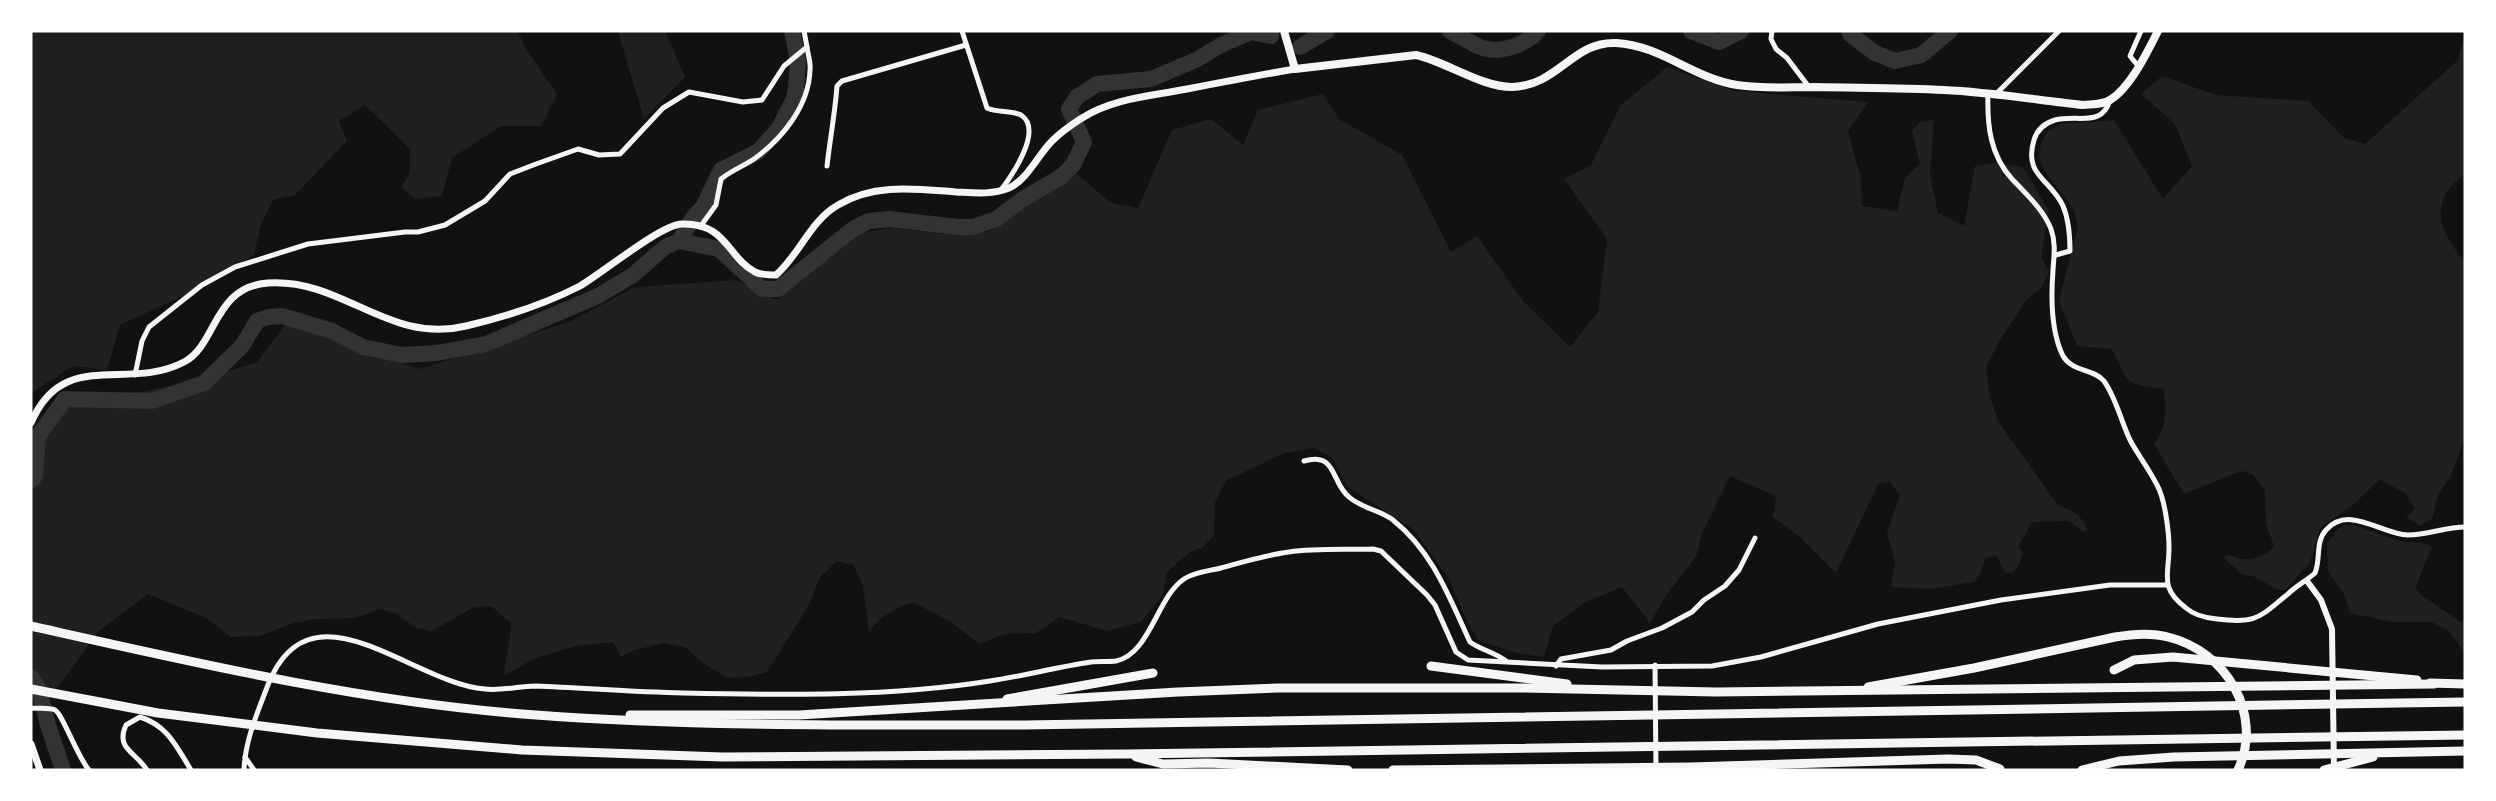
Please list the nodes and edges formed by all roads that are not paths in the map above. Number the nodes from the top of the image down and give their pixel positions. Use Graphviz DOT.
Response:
graph roads {
  1 [pos="804,31"];
  2 [pos="962,31"];
  3 [pos="1284,31"];
  4 [pos="1772,31"];
  5 [pos="2059,31"];
  6 [pos="2141,31"];
  7 [pos="2158,31"];
  8 [pos="966,45"];
  9 [pos="807,48"];
  10 [pos="2139,67"];
  11 [pos="1295,69"];
  12 [pos="1809,88"];
  13 [pos="1991,95"];
  14 [pos="2110,100"];
  15 [pos="827,166"];
  16 [pos="1000,191"];
  17 [pos="698,226"];
  18 [pos="2056,255"];
  19 [pos="135,375"];
  20 [pos="31,423"];
  21 [pos="1304,461"];
  22 [pos="2465,527"];
  23 [pos="1755,538"];
  24 [pos="2306,581"];
  25 [pos="2167,585"];
  26 [pos="31,626"];
  27 [pos="1506,661"];
  28 [pos="1654,665"];
  29 [pos="1431,666"];
  30 [pos="1556,666"];
  31 [pos="2114,670"];
  32 [pos="1153,673"];
  33 [pos="2434,684"];
  34 [pos="2465,684"];
  35 [pos="31,689"];
  36 [pos="1617,690"];
  37 [pos="1828,692"];
  38 [pos="2465,702"];
  39 [pos="962,707"];
  40 [pos="31,708"];
  41 [pos="535,715"];
  42 [pos="2465,735"];
  43 [pos="31,744"];
  44 [pos="2423,752"];
  45 [pos="2465,752"];
  46 [pos="1126,754"];
  47 [pos="245,757"];
  48 [pos="2000,769"];
  49 [pos="40,770"];
  50 [pos="89,770"];
  51 [pos="147,770"];
  52 [pos="191,770"];
  53 [pos="244,770"];
  54 [pos="254,770"];
  55 [pos="1348,770"];
  56 [pos="1393,770"];
  57 [pos="1656,770"];
  58 [pos="2082,770"];
  59 [pos="2238,770"];
  60 [pos="2324,770"];
  61 [pos="2334,770"];
  1 -- 9 [label="street"];
  2 -- 8 [label="street"];
  3 -- 11 [label="main road"];
  4 -- 12 [label="street"];
  5 -- 13 [label="street"];
  6 -- 10 [label="street"];
  7 -- 10 [label="main road"];
  8 -- 15 [label="street"];
  8 -- 16 [label="street"];
  9 -- 17 [label="street"];
  9 -- 19 [label="street"];
  10 -- 14 [label="main road"];
  11 -- 12 [label="main road"];
  11 -- 16 [label="main road"];
  12 -- 13 [label="main road"];
  13 -- 14 [label="main road"];
  13 -- 18 [label="street"];
  14 -- 18 [label="street"];
  16 -- 17 [label="main road"];
  17 -- 19 [label="main road"];
  18 -- 25 [label="street"];
  19 -- 20 [label="main road"];
  21 -- 27 [label="street"];
  22 -- 24 [label="street"];
  23 -- 30 [label="street"];
  24 -- 25 [label="street"];
  24 -- 61 [label="street"];
  25 -- 28 [label="street"];
  26 -- 41 [label="highway"];
  27 -- 30 [label="street"];
  27 -- 47 [label="street"];
  28 -- 30 [label="street"];
  28 -- 57 [label="street"];
  29 -- 36 [label="highway"];
  31 -- 33 [label="highway"];
  32 -- 39 [label="highway"];
  33 -- 34 [label="highway"];
  33 -- 37 [label="highway"];
  35 -- 46 [label="highway"];
  36 -- 37 [label="highway"];
  36 -- 39 [label="highway"];
  37 -- 59 [label="highway"];
  38 -- 41 [label="highway"];
  39 -- 41 [label="highway"];
  40 -- 50 [label="street"];
  42 -- 46 [label="highway"];
  43 -- 49 [label="main road"];
  44 -- 45 [label="highway"];
  44 -- 58 [label="highway"];
  44 -- 60 [label="highway"];
  46 -- 55 [label="highway"];
  47 -- 53 [label="street"];
  47 -- 54 [label="street"];
  48 -- 56 [label="highway"];
  51 -- 52 [label="street"];
}
